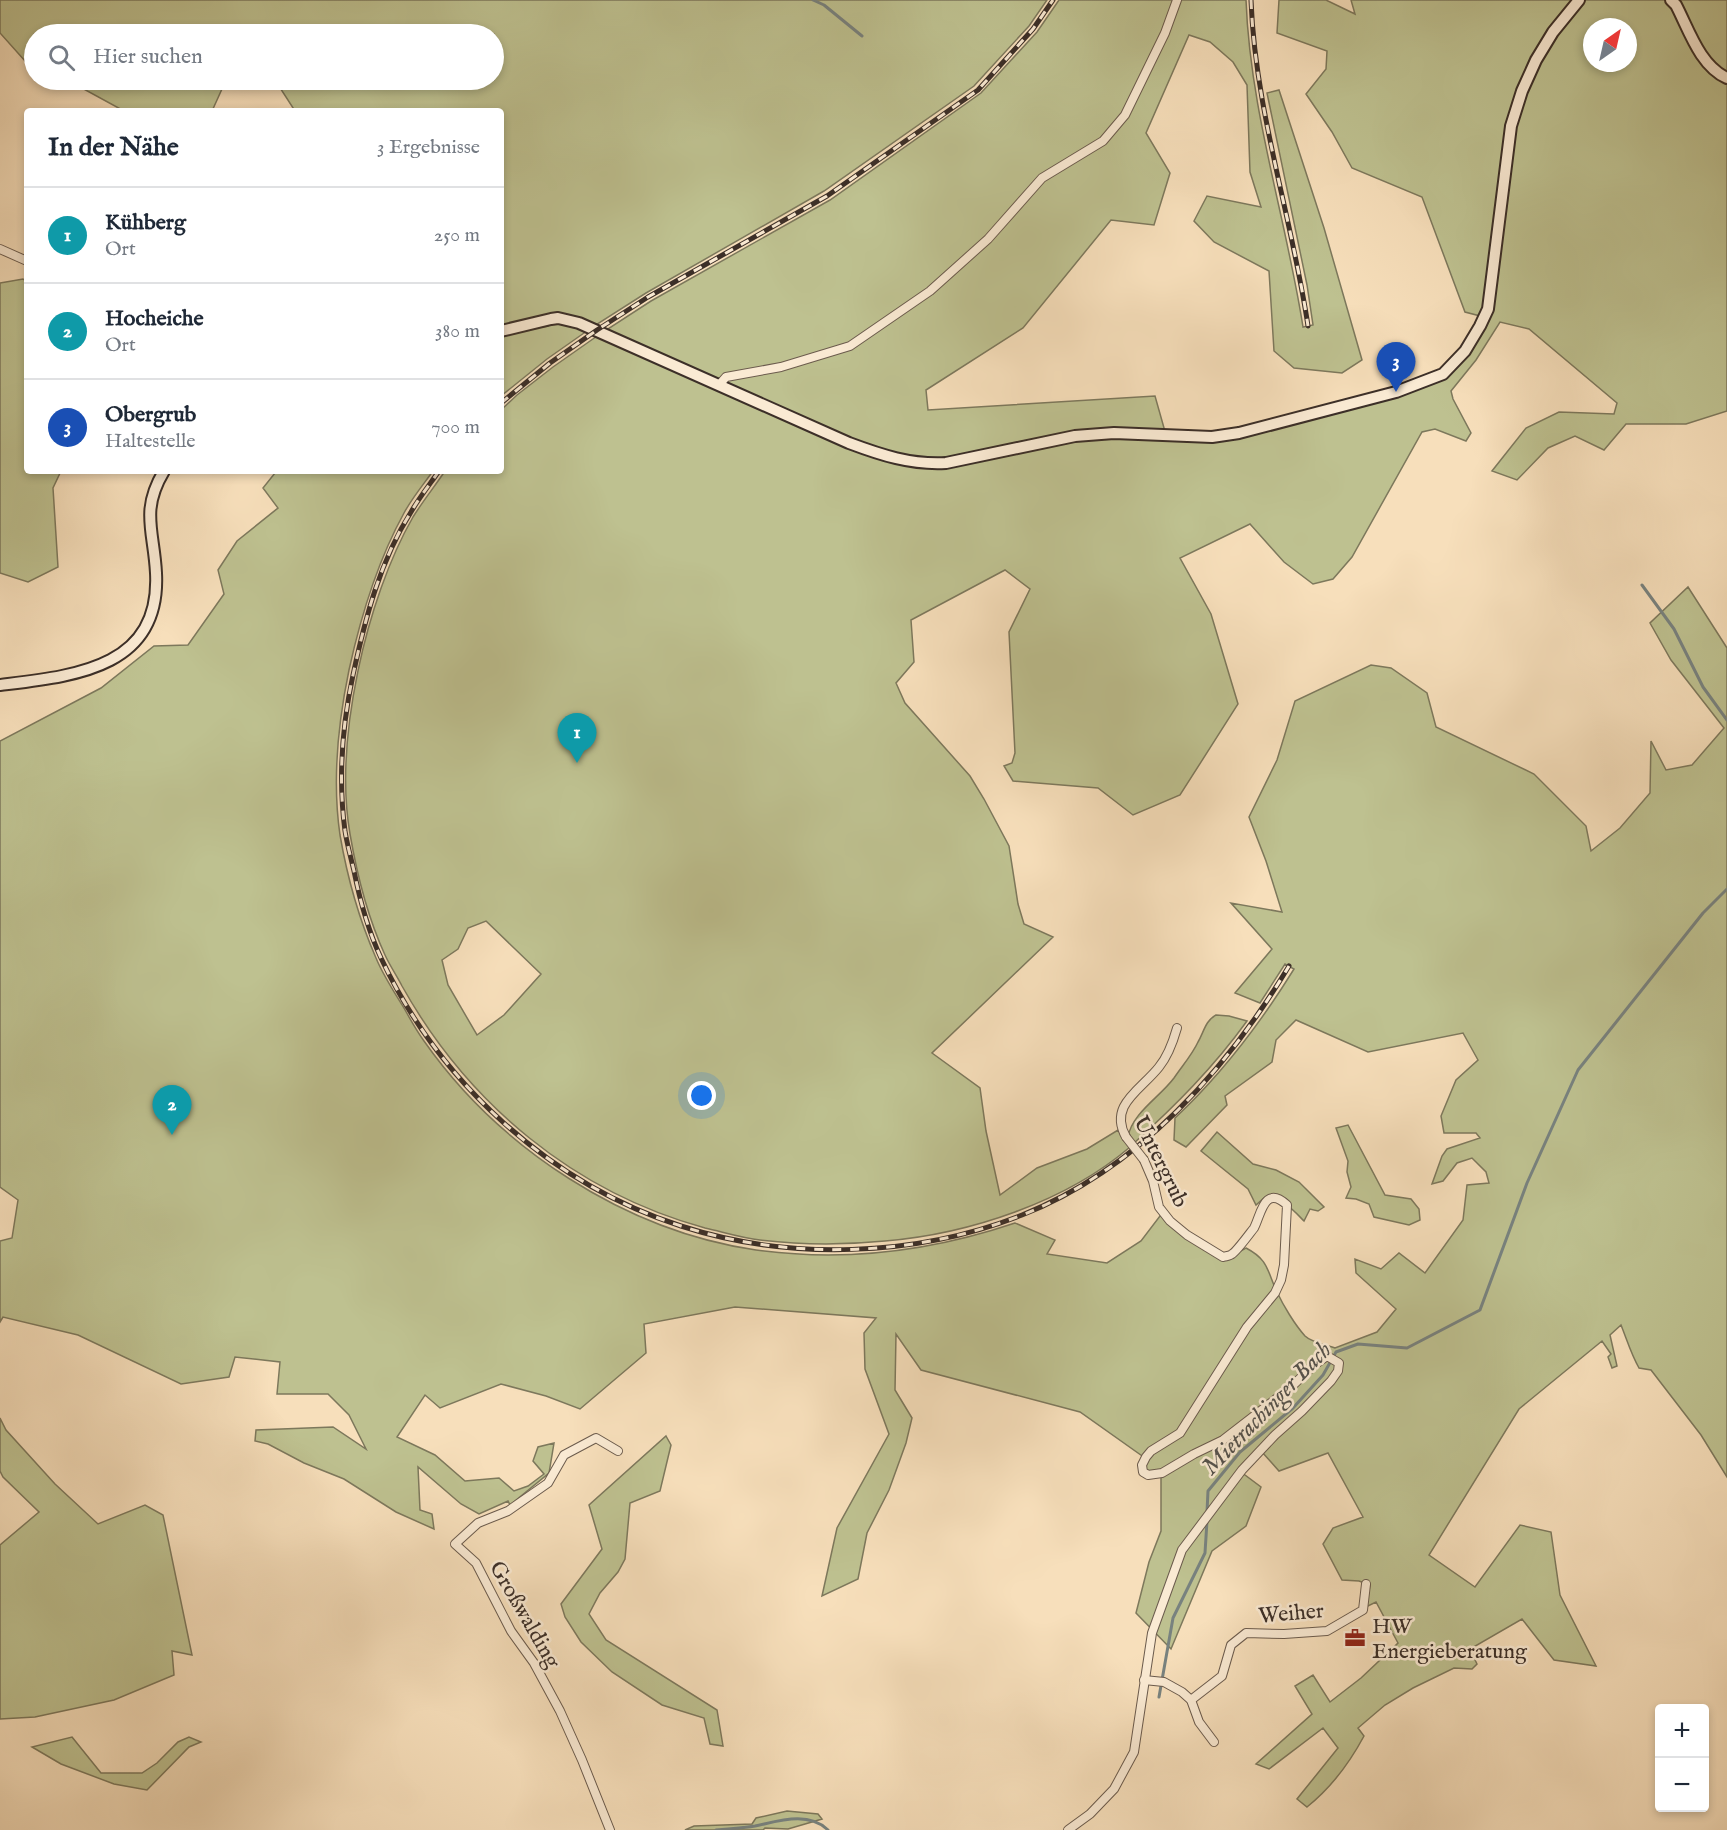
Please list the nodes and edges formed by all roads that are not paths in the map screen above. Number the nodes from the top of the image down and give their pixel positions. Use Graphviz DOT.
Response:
graph roads {
  1 [pos="1177,0"];
  2 [pos="1579,0"];
  3 [pos="1671,0"];
  4 [pos="1727,78"];
  5 [pos="0,249"];
  6 [pos="24,260"];
  7 [pos="504,330"];
  8 [pos="719,385"];
  9 [pos="162,474"];
  10 [pos="0,685"];
  11 [pos="1177,1028"];
  12 [pos="618,1451"];
  13 [pos="1366,1584"];
  14 [pos="1144,1680"];
  15 [pos="1191,1700"];
  16 [pos="1214,1742"];
  17 [pos="610,1830"];
  18 [pos="1068,1830"];
  1 -- 8 [label="street"];
  2 -- 8 [label="street"];
  3 -- 4 [label="street"];
  5 -- 6 [label="street"];
  7 -- 8 [label="street"];
  9 -- 10 [label="street"];
  11 -- 14 [label="street, Untergrub, bridge"];
  12 -- 17 [label="street, Großwalding"];
  13 -- 15 [label="street, Weiher"];
  14 -- 15 [label="street"];
  14 -- 18 [label="street"];
  15 -- 16 [label="street"];
}
